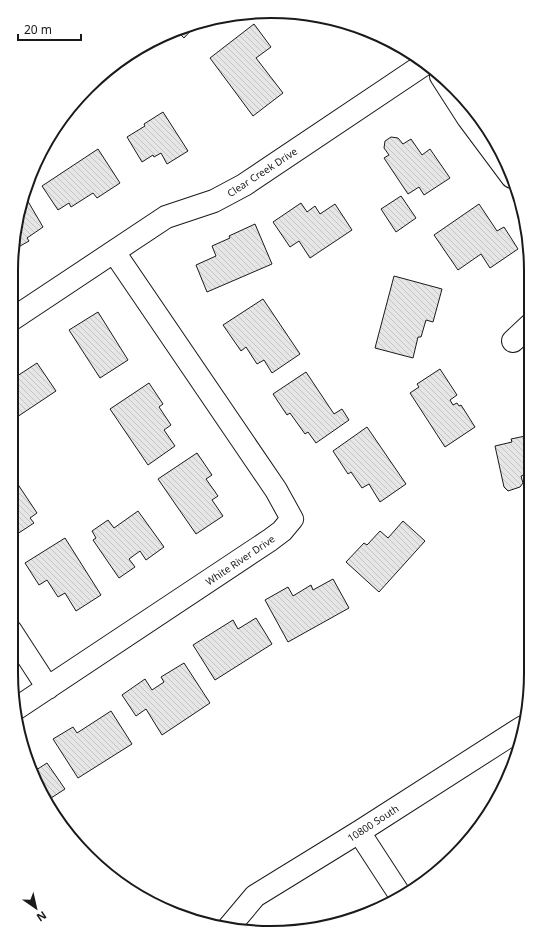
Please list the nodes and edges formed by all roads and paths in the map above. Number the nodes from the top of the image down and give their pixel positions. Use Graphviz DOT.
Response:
graph roads {
  1 [pos="421,67"];
  2 [pos="456,98"];
  3 [pos="495,154"];
  4 [pos="114,252"];
  5 [pos="18,316"];
  6 [pos="524,331"];
  7 [pos="513,341"];
  8 [pos="18,642"];
  9 [pos="48,688"];
  10 [pos="20,706"];
  11 [pos="517,731"];
  12 [pos="360,832"];
  13 [pos="398,892"];
  14 [pos="232,923"];
  1 -- 4 [label="street, Clear Creek Drive"];
  2 -- 3 [label="street"];
  4 -- 5 [label="street, Clear Creek Drive"];
  4 -- 9 [label="street, White River Drive"];
  6 -- 7 [label="street"];
  8 -- 9 [label="street"];
  9 -- 10 [label="street, White River Drive"];
  11 -- 12 [label="street, 10800 South"];
  12 -- 13 [label="street"];
  12 -- 14 [label="street, 10800 South"];
}
